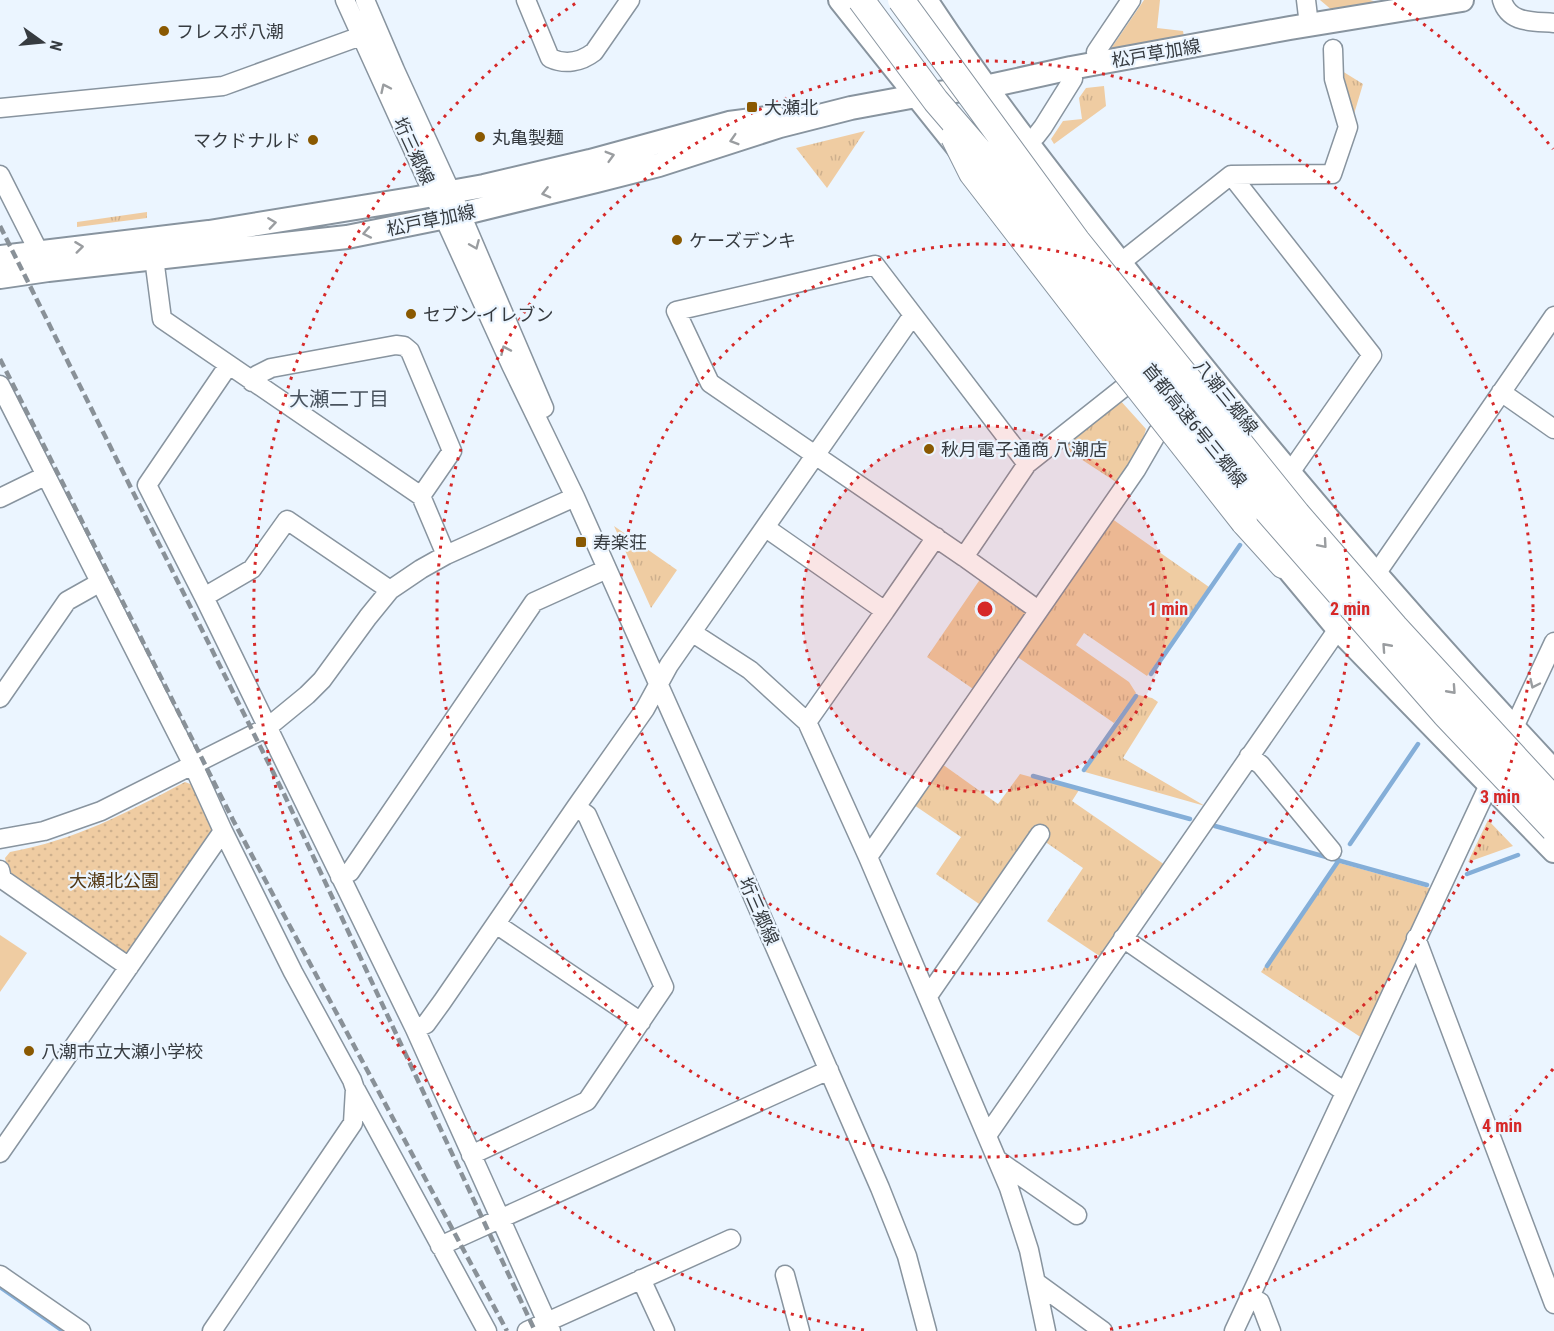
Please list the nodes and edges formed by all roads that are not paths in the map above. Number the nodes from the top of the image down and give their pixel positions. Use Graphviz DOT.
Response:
graph roads {
  1 [pos="345,0"];
  2 [pos="365,0"];
  3 [pos="526,0"];
  4 [pos="630,0"];
  5 [pos="840,0"];
  6 [pos="861,0"];
  7 [pos="901,0"];
  8 [pos="920,0"];
  9 [pos="926,0"];
  10 [pos="1131,0"];
  11 [pos="1306,0"];
  12 [pos="1462,0"];
  13 [pos="1502,0"];
  14 [pos="1554,23"];
  15 [pos="1309,25"];
  16 [pos="361,36"];
  17 [pos="1333,49"];
  18 [pos="1098,63"];
  19 [pos="1071,68"];
  20 [pos="985,87"];
  21 [pos="926,98"];
  22 [pos="0,108"];
  23 [pos="851,108"];
  24 [pos="1036,136"];
  25 [pos="0,175"];
  26 [pos="1231,175"];
  27 [pos="989,188"];
  28 [pos="443,194"];
  29 [pos="453,216"];
  30 [pos="0,257"];
  31 [pos="154,258"];
  32 [pos="44,261"];
  33 [pos="1120,263"];
  34 [pos="0,277"];
  35 [pos="913,315"];
  36 [pos="1554,316"];
  37 [pos="228,366"];
  38 [pos="252,382"];
  39 [pos="1123,388"];
  40 [pos="1,392"];
  41 [pos="1501,392"];
  42 [pos="1554,429"];
  43 [pos="1158,432"];
  44 [pos="816,455"];
  45 [pos="1027,464"];
  46 [pos="1289,474"];
  47 [pos="45,476"];
  48 [pos="421,496"];
  49 [pos="575,497"];
  50 [pos="0,498"];
  51 [pos="1297,514"];
  52 [pos="766,528"];
  53 [pos="936,537"];
  54 [pos="446,555"];
  55 [pos="964,557"];
  56 [pos="1283,565"];
  57 [pos="607,569"];
  58 [pos="1376,574"];
  59 [pos="99,584"];
  60 [pos="390,590"];
  61 [pos="204,597"];
  62 [pos="885,610"];
  63 [pos="1038,610"];
  64 [pos="1338,629"];
  65 [pos="693,633"];
  66 [pos="1554,642"];
  67 [pos="658,683"];
  68 [pos="0,698"];
  69 [pos="807,722"];
  70 [pos="268,727"];
  71 [pos="1513,727"];
  72 [pos="1249,756"];
  73 [pos="193,765"];
  74 [pos="1554,771"];
  75 [pos="1489,785"];
  76 [pos="1554,800"];
  77 [pos="576,807"];
  78 [pos="1554,829"];
  79 [pos="223,831"];
  80 [pos="1040,834"];
  81 [pos="0,839"];
  82 [pos="1332,850"];
  83 [pos="1554,851"];
  84 [pos="868,857"];
  85 [pos="0,870"];
  86 [pos="340,877"];
  87 [pos="496,924"];
  88 [pos="1123,938"];
  89 [pos="1416,938"];
  90 [pos="129,967"];
  91 [pos="928,996"];
  92 [pos="640,1022"];
  93 [pos="415,1029"];
  94 [pos="829,1070"];
  95 [pos="355,1089"];
  96 [pos="1345,1092"];
  97 [pos="988,1134"];
  98 [pos="0,1153"];
  99 [pos="471,1155"];
  100 [pos="999,1161"];
  101 [pos="1077,1215"];
  102 [pos="500,1218"];
  103 [pos="731,1239"];
  104 [pos="440,1246"];
  105 [pos="0,1275"];
  106 [pos="786,1275"];
  107 [pos="641,1279"];
  108 [pos="1037,1283"];
  109 [pos="1249,1297"];
  110 [pos="1554,1304"];
  111 [pos="549,1326"];
  112 [pos="81,1331"];
  113 [pos="212,1331"];
  114 [pos="487,1331"];
  115 [pos="527,1331"];
  116 [pos="665,1331"];
  117 [pos="800,1331"];
  118 [pos="927,1331"];
  119 [pos="1046,1331"];
  120 [pos="1103,1331"];
  121 [pos="1234,1331"];
  122 [pos="1271,1331"];
  1 -- 16 [label="street, 垳三郷線"];
  2 -- 28 [label="street, 垳三郷線"];
  3 -- 4 [label="street"];
  5 -- 21 [label="main road"];
  6 -- 21 [label="highway, 首都高速6号三郷線, bridge"];
  7 -- 51 [label="highway, 首都高速6号三郷線, bridge"];
  8 -- 51 [label="highway, bridge"];
  9 -- 20 [label="main road, 八潮三郷線"];
  10 -- 18 [label="street"];
  11 -- 15 [label="street"];
  12 -- 15 [label="main road, 松戸草加線"];
  13 -- 14 [label="street"];
  15 -- 18 [label="main road, 松戸草加線"];
  16 -- 22 [label="street"];
  28 -- 16 [label="street, 垳三郷線, one-way"];
  17 -- 26 [label="street"];
  18 -- 19 [label="main road, 松戸草加線"];
  19 -- 20 [label="main road, 松戸草加線"];
  19 -- 24 [label="street"];
  20 -- 21 [label="main road, 松戸草加線"];
  20 -- 33 [label="main road, 八潮三郷線"];
  21 -- 23 [label="main road, 松戸草加線"];
  21 -- 27 [label="main road"];
  21 -- 56 [label="highway, bridge"];
  78 -- 21 [label="highway, 首都高速6号三郷線, one-way, bridge"];
  28 -- 23 [label="main road, 松戸草加線, one-way"];
  23 -- 29 [label="main road, 松戸草加線, one-way"];
  25 -- 32 [label="street"];
  26 -- 33 [label="street"];
  26 -- 46 [label="street"];
  27 -- 39 [label="main road"];
  27 -- 56 [label="main road"];
  28 -- 29 [label="street, 垳三郷線"];
  32 -- 28 [label="main road, 松戸草加線, one-way"];
  29 -- 31 [label="main road, 松戸草加線, one-way"];
  29 -- 49 [label="street, 垳三郷線"];
  30 -- 32 [label="main road, 松戸草加線"];
  31 -- 32 [label="main road, 松戸草加線"];
  31 -- 37 [label="street"];
  32 -- 34 [label="main road, 松戸草加線"];
  33 -- 46 [label="main road, 八潮三郷線"];
  35 -- 44 [label="street"];
  35 -- 44 [label="street"];
  35 -- 45 [label="street"];
  36 -- 41 [label="street"];
  37 -- 38 [label="street"];
  37 -- 61 [label="street"];
  38 -- 48 [label="street"];
  38 -- 48 [label="street"];
  39 -- 43 [label="main road"];
  39 -- 45 [label="street"];
  40 -- 47 [label="street"];
  41 -- 42 [label="street"];
  41 -- 58 [label="street"];
  43 -- 56 [label="main road"];
  43 -- 63 [label="street"];
  44 -- 52 [label="street"];
  44 -- 53 [label="street"];
  45 -- 55 [label="street"];
  46 -- 58 [label="main road, 八潮三郷線"];
  47 -- 50 [label="street"];
  47 -- 59 [label="street"];
  48 -- 54 [label="street"];
  49 -- 54 [label="street"];
  49 -- 57 [label="street, 垳三郷線"];
  51 -- 76 [label="highway, 首都高速6号三郷線, one-way, bridge"];
  52 -- 62 [label="street"];
  52 -- 65 [label="street"];
  53 -- 55 [label="street"];
  53 -- 62 [label="street"];
  54 -- 60 [label="street"];
  55 -- 63 [label="street"];
  56 -- 64 [label="main road"];
  57 -- 67 [label="street, 垳三郷線"];
  57 -- 86 [label="street"];
  58 -- 71 [label="main road, 八潮三郷線"];
  59 -- 68 [label="street"];
  59 -- 73 [label="street"];
  60 -- 61 [label="street"];
  60 -- 70 [label="street"];
  61 -- 70 [label="street"];
  62 -- 69 [label="street"];
  63 -- 84 [label="street"];
  64 -- 72 [label="street"];
  64 -- 75 [label="main road"];
  65 -- 67 [label="street"];
  65 -- 69 [label="street"];
  66 -- 71 [label="street, one-way"];
  67 -- 77 [label="street"];
  67 -- 94 [label="street, 垳三郷線"];
  69 -- 84 [label="street"];
  70 -- 73 [label="street"];
  70 -- 86 [label="street"];
  71 -- 74 [label="main road, 八潮三郷線"];
  71 -- 75 [label="street"];
  72 -- 82 [label="street"];
  72 -- 88 [label="street"];
  73 -- 79 [label="street"];
  73 -- 81 [label="street"];
  75 -- 83 [label="main road"];
  75 -- 89 [label="street"];
  77 -- 87 [label="street"];
  77 -- 92 [label="street"];
  79 -- 90 [label="street"];
  79 -- 95 [label="street"];
  80 -- 91 [label="street"];
  84 -- 91 [label="street"];
  85 -- 90 [label="street"];
  86 -- 93 [label="street"];
  87 -- 92 [label="street"];
  87 -- 93 [label="street"];
  88 -- 96 [label="street"];
  88 -- 97 [label="street"];
  89 -- 96 [label="street"];
  89 -- 110 [label="street"];
  90 -- 98 [label="street"];
  91 -- 97 [label="street"];
  92 -- 99 [label="street"];
  93 -- 99 [label="street"];
  94 -- 102 [label="street"];
  94 -- 118 [label="street, 垳三郷線"];
  95 -- 104 [label="street"];
  95 -- 113 [label="street"];
  96 -- 109 [label="street"];
  97 -- 100 [label="street"];
  99 -- 102 [label="street"];
  100 -- 101 [label="street"];
  100 -- 108 [label="street"];
  102 -- 104 [label="street"];
  102 -- 111 [label="street"];
  103 -- 107 [label="street"];
  104 -- 114 [label="street"];
  105 -- 112 [label="street"];
  106 -- 117 [label="street"];
  107 -- 111 [label="street"];
  107 -- 116 [label="street"];
  108 -- 119 [label="street"];
  108 -- 120 [label="street"];
  109 -- 121 [label="street"];
  109 -- 122 [label="street"];
  111 -- 115 [label="street"];
}
